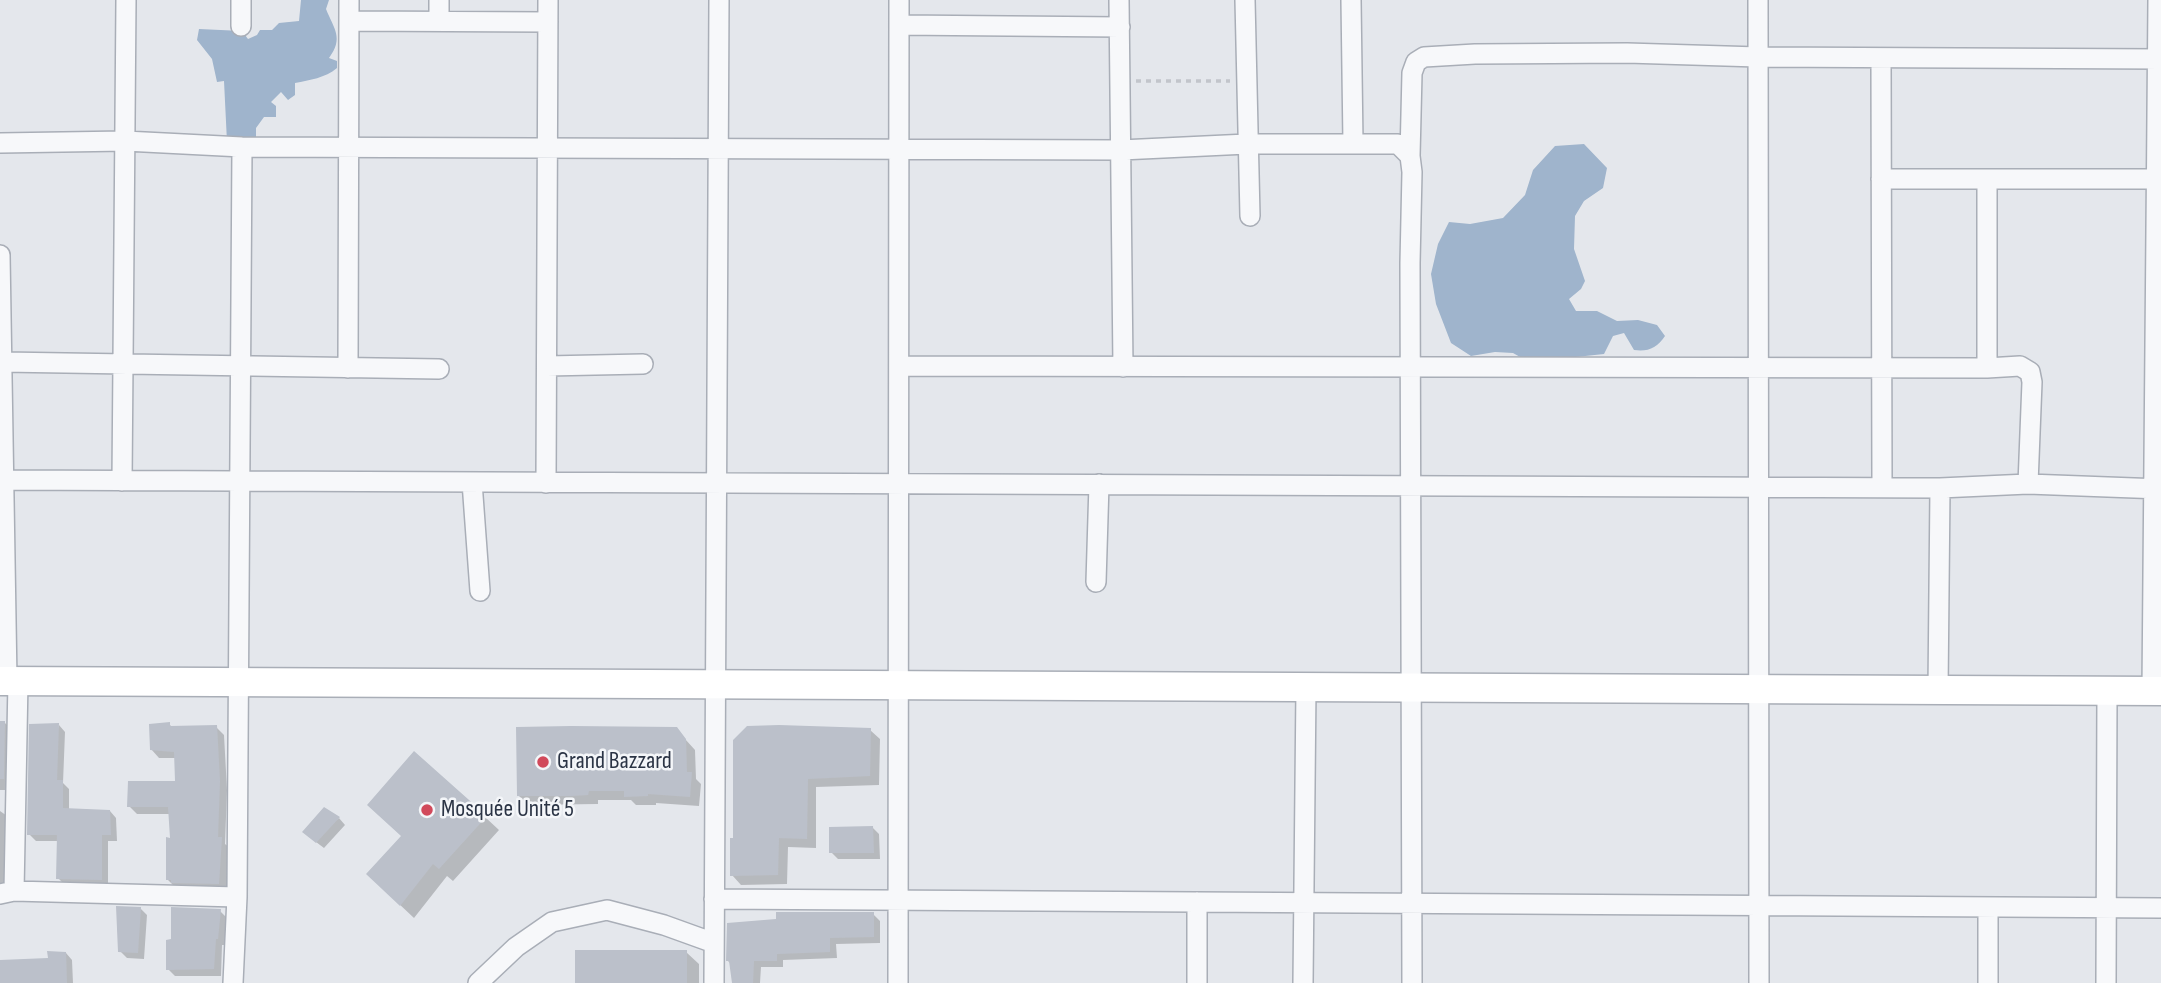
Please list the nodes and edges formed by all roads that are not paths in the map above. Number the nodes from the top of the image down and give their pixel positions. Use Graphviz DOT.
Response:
graph roads {
  1 [pos="126,0"];
  2 [pos="241,0"];
  3 [pos="349,0"];
  4 [pos="439,0"];
  5 [pos="548,0"];
  6 [pos="719,0"];
  7 [pos="899,0"];
  8 [pos="1119,0"];
  9 [pos="1245,0"];
  10 [pos="1351,0"];
  11 [pos="1758,0"];
  12 [pos="2158,0"];
  13 [pos="349,21"];
  14 [pos="439,21"];
  15 [pos="548,22"];
  16 [pos="899,25"];
  17 [pos="241,26"];
  18 [pos="1120,27"];
  19 [pos="1758,57"];
  20 [pos="1881,58"];
  21 [pos="2160,59"];
  22 [pos="125,141"];
  23 [pos="0,143"];
  24 [pos="1353,143"];
  25 [pos="1247,144"];
  26 [pos="242,147"];
  27 [pos="349,147"];
  28 [pos="547,148"];
  29 [pos="718,148"];
  30 [pos="899,149"];
  31 [pos="1121,150"];
  32 [pos="1410,156"];
  33 [pos="1881,179"];
  34 [pos="1987,179"];
  35 [pos="2159,179"];
  36 [pos="1250,216"];
  37 [pos="0,255"];
  38 [pos="3,362"];
  39 [pos="123,364"];
  40 [pos="643,364"];
  41 [pos="240,366"];
  42 [pos="547,366"];
  43 [pos="899,366"];
  44 [pos="1123,367"];
  45 [pos="1410,367"];
  46 [pos="348,368"];
  47 [pos="1759,368"];
  48 [pos="1882,368"];
  49 [pos="1987,368"];
  50 [pos="439,369"];
  51 [pos="2158,370"];
  52 [pos="2,480"];
  53 [pos="122,481"];
  54 [pos="240,481"];
  55 [pos="472,482"];
  56 [pos="547,482"];
  57 [pos="716,483"];
  58 [pos="899,484"];
  59 [pos="1099,484"];
  60 [pos="2028,484"];
  61 [pos="1411,486"];
  62 [pos="1758,487"];
  63 [pos="1882,487"];
  64 [pos="1940,488"];
  65 [pos="2157,489"];
  66 [pos="1096,582"];
  67 [pos="480,591"];
  68 [pos="8,681"];
  69 [pos="238,682"];
  70 [pos="715,684"];
  71 [pos="899,685"];
  72 [pos="1306,687"];
  73 [pos="1412,688"];
  74 [pos="1759,689"];
  75 [pos="1938,690"];
  76 [pos="2107,691"];
  77 [pos="2156,691"];
  78 [pos="7,893"];
  79 [pos="237,897"];
  80 [pos="715,899"];
  81 [pos="898,900"];
  82 [pos="1197,902"];
  83 [pos="1304,903"];
  84 [pos="1412,903"];
  85 [pos="1759,905"];
  86 [pos="1988,907"];
  87 [pos="2106,907"];
  88 [pos="2161,908"];
  89 [pos="714,943"];
  90 [pos="233,983"];
  91 [pos="478,983"];
  92 [pos="714,983"];
  93 [pos="898,983"];
  94 [pos="1197,983"];
  95 [pos="1303,983"];
  96 [pos="1412,983"];
  97 [pos="1759,983"];
  98 [pos="1987,983"];
  99 [pos="2106,983"];
  1 -- 22 [label="street"];
  2 -- 17 [label="street"];
  3 -- 13 [label="street"];
  4 -- 14 [label="street"];
  5 -- 15 [label="street"];
  6 -- 29 [label="street"];
  7 -- 16 [label="street"];
  8 -- 18 [label="street"];
  9 -- 25 [label="street"];
  10 -- 24 [label="street"];
  11 -- 19 [label="street"];
  12 -- 21 [label="street"];
  13 -- 14 [label="street"];
  13 -- 27 [label="street"];
  14 -- 15 [label="street"];
  15 -- 28 [label="street"];
  16 -- 18 [label="street"];
  16 -- 30 [label="street"];
  18 -- 31 [label="street"];
  19 -- 20 [label="street"];
  19 -- 32 [label="street"];
  19 -- 47 [label="street"];
  20 -- 21 [label="street"];
  20 -- 33 [label="street"];
  21 -- 35 [label="street"];
  22 -- 23 [label="street"];
  22 -- 26 [label="street"];
  22 -- 39 [label="street"];
  24 -- 25 [label="street"];
  24 -- 32 [label="street"];
  25 -- 31 [label="street"];
  25 -- 36 [label="street"];
  26 -- 27 [label="street"];
  26 -- 41 [label="street"];
  27 -- 28 [label="street"];
  27 -- 46 [label="street"];
  28 -- 29 [label="street"];
  28 -- 42 [label="street"];
  29 -- 30 [label="street"];
  29 -- 57 [label="street"];
  30 -- 31 [label="street"];
  30 -- 43 [label="street"];
  31 -- 44 [label="street"];
  32 -- 45 [label="street"];
  33 -- 34 [label="street"];
  33 -- 48 [label="street"];
  34 -- 35 [label="street"];
  34 -- 49 [label="street"];
  35 -- 51 [label="street"];
  37 -- 38 [label="street"];
  38 -- 39 [label="street"];
  38 -- 52 [label="street"];
  39 -- 41 [label="street"];
  39 -- 53 [label="street"];
  40 -- 42 [label="street"];
  41 -- 46 [label="street"];
  41 -- 54 [label="street"];
  42 -- 56 [label="street"];
  43 -- 44 [label="street"];
  43 -- 58 [label="street"];
  44 -- 45 [label="street"];
  45 -- 47 [label="street"];
  45 -- 61 [label="street"];
  46 -- 50 [label="street"];
  47 -- 48 [label="street"];
  47 -- 62 [label="street"];
  48 -- 49 [label="street"];
  48 -- 63 [label="street"];
  49 -- 60 [label="street"];
  51 -- 65 [label="street"];
  52 -- 53 [label="street"];
  52 -- 68 [label="street"];
  53 -- 54 [label="street"];
  54 -- 55 [label="street"];
  54 -- 69 [label="street"];
  55 -- 56 [label="street"];
  55 -- 67 [label="street"];
  56 -- 57 [label="street"];
  57 -- 58 [label="street"];
  57 -- 70 [label="street"];
  58 -- 59 [label="street"];
  58 -- 71 [label="street"];
  59 -- 61 [label="street"];
  59 -- 66 [label="street"];
  60 -- 64 [label="street"];
  60 -- 65 [label="street"];
  61 -- 62 [label="street"];
  61 -- 73 [label="street"];
  62 -- 63 [label="street"];
  62 -- 74 [label="street"];
  63 -- 64 [label="street"];
  64 -- 75 [label="street"];
  65 -- 77 [label="street"];
  68 -- 69 [label="street"];
  68 -- 78 [label="street"];
  69 -- 70 [label="street"];
  69 -- 79 [label="street"];
  70 -- 71 [label="street"];
  70 -- 80 [label="street"];
  71 -- 72 [label="street"];
  71 -- 81 [label="street"];
  72 -- 73 [label="street"];
  72 -- 83 [label="street"];
  73 -- 74 [label="street"];
  73 -- 84 [label="street"];
  74 -- 75 [label="street"];
  74 -- 85 [label="street"];
  75 -- 76 [label="street"];
  76 -- 77 [label="street"];
  76 -- 87 [label="street"];
  78 -- 79 [label="street"];
  79 -- 90 [label="street"];
  80 -- 81 [label="street"];
  80 -- 89 [label="street"];
  81 -- 82 [label="street"];
  81 -- 93 [label="street"];
  82 -- 83 [label="street"];
  82 -- 94 [label="street"];
  83 -- 84 [label="street"];
  83 -- 95 [label="street"];
  84 -- 85 [label="street"];
  84 -- 96 [label="street"];
  85 -- 86 [label="street"];
  85 -- 97 [label="street"];
  86 -- 87 [label="street"];
  86 -- 98 [label="street"];
  87 -- 88 [label="street"];
  87 -- 99 [label="street"];
  89 -- 91 [label="street"];
  89 -- 92 [label="street"];
}
